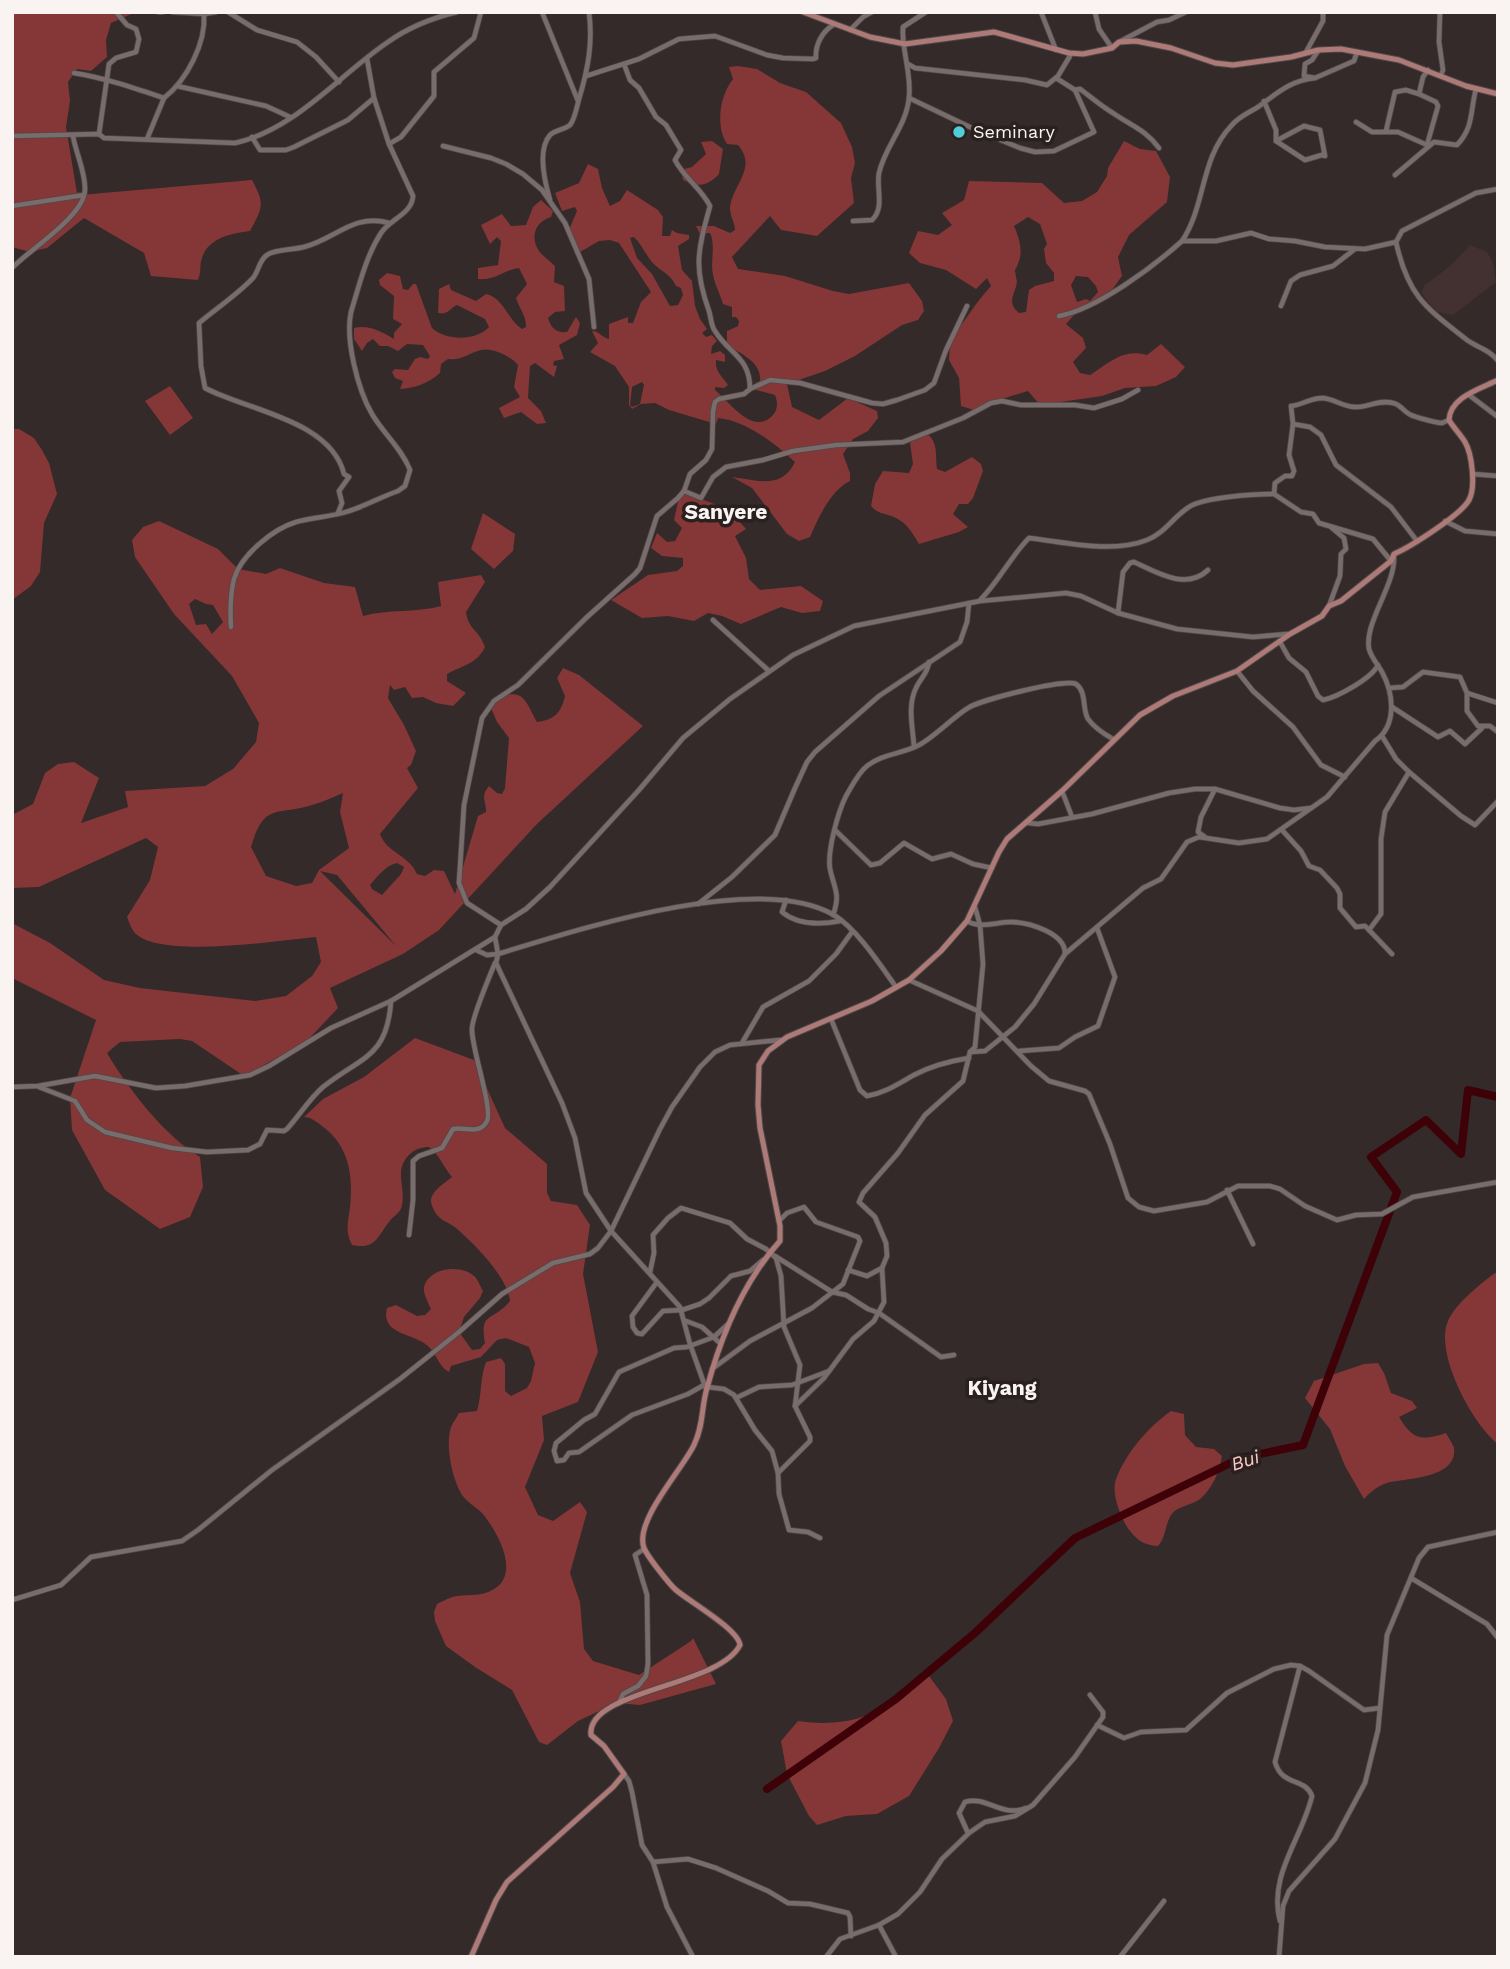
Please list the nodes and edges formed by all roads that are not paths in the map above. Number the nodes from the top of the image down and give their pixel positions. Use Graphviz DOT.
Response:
graph roads {
  1 [pos="172,12"];
  2 [pos="216,12"];
  3 [pos="228,12"];
  4 [pos="457,12"];
  5 [pos="481,12"];
  6 [pos="542,12"];
  7 [pos="589,12"];
  8 [pos="803,12"];
  9 [pos="872,12"];
  10 [pos="926,12"];
  11 [pos="1041,12"];
  12 [pos="1095,12"];
  13 [pos="1186,12"];
  14 [pos="1322,12"];
  15 [pos="1440,12"];
  16 [pos="119,13"];
  17 [pos="204,14"];
  18 [pos="862,14"];
  19 [pos="833,24"];
  20 [pos="850,30"];
  21 [pos="1119,42"];
  22 [pos="905,44"];
  23 [pos="1112,48"];
  24 [pos="1318,50"];
  25 [pos="1056,51"];
  26 [pos="1306,52"];
  27 [pos="1357,52"];
  28 [pos="1069,53"];
  29 [pos="367,59"];
  30 [pos="624,64"];
  31 [pos="908,64"];
  32 [pos="1427,70"];
  33 [pos="74,73"];
  34 [pos="1441,75"];
  35 [pos="586,76"];
  36 [pos="107,78"];
  37 [pos="1056,78"];
  38 [pos="1315,78"];
  39 [pos="339,82"];
  40 [pos="177,86"];
  41 [pos="1476,89"];
  42 [pos="1075,90"];
  43 [pos="1419,94"];
  44 [pos="1498,94"];
  45 [pos="164,98"];
  46 [pos="374,98"];
  47 [pos="909,98"];
  48 [pos="1265,101"];
  49 [pos="579,102"];
  50 [pos="290,117"];
  51 [pos="1356,122"];
  52 [pos="1386,132"];
  53 [pos="99,134"];
  54 [pos="12,136"];
  55 [pos="73,136"];
  56 [pos="252,137"];
  57 [pos="147,139"];
  58 [pos="1276,141"];
  59 [pos="1434,142"];
  60 [pos="389,144"];
  61 [pos="1427,145"];
  62 [pos="443,146"];
  63 [pos="1159,148"];
  64 [pos="1395,175"];
  65 [pos="1498,189"];
  66 [pos="84,195"];
  67 [pos="551,204"];
  68 [pos="12,206"];
  69 [pos="853,221"];
  70 [pos="388,224"];
  71 [pos="1182,241"];
  72 [pos="1396,242"];
  73 [pos="1356,248"];
  74 [pos="12,268"];
  75 [pos="967,306"];
  76 [pos="1282,306"];
  77 [pos="1059,316"];
  78 [pos="594,327"];
  79 [pos="1498,361"];
  80 [pos="1498,380"];
  81 [pos="750,389"];
  82 [pos="1138,390"];
  83 [pos="1469,394"];
  84 [pos="1498,418"];
  85 [pos="1449,420"];
  86 [pos="1293,424"];
  87 [pos="1472,474"];
  88 [pos="1498,476"];
  89 [pos="684,491"];
  90 [pos="1274,494"];
  91 [pos="338,514"];
  92 [pos="1445,522"];
  93 [pos="1331,527"];
  94 [pos="1498,534"];
  95 [pos="1417,541"];
  96 [pos="1394,554"];
  97 [pos="1391,561"];
  98 [pos="1208,570"];
  99 [pos="980,601"];
  100 [pos="969,603"];
  101 [pos="1329,606"];
  102 [pos="1118,613"];
  103 [pos="713,620"];
  104 [pos="231,627"];
  105 [pos="1290,634"];
  106 [pos="1280,642"];
  107 [pos="929,662"];
  108 [pos="1378,665"];
  109 [pos="769,671"];
  110 [pos="1237,671"];
  111 [pos="1389,688"];
  112 [pos="1467,694"];
  113 [pos="1498,703"];
  114 [pos="1392,707"];
  115 [pos="1482,727"];
  116 [pos="1496,728"];
  117 [pos="1382,736"];
  118 [pos="1113,739"];
  119 [pos="915,747"];
  120 [pos="1409,772"];
  121 [pos="1345,777"];
  122 [pos="1215,789"];
  123 [pos="1062,791"];
  124 [pos="1498,801"];
  125 [pos="1318,804"];
  126 [pos="1072,817"];
  127 [pos="1028,823"];
  128 [pos="836,830"];
  129 [pos="1282,830"];
  130 [pos="1205,837"];
  131 [pos="992,869"];
  132 [pos="786,899"];
  133 [pos="697,904"];
  134 [pos="975,907"];
  135 [pos="833,915"];
  136 [pos="841,921"];
  137 [pos="967,921"];
  138 [pos="501,925"];
  139 [pos="979,925"];
  140 [pos="1097,928"];
  141 [pos="1369,930"];
  142 [pos="852,932"];
  143 [pos="495,937"];
  144 [pos="476,950"];
  145 [pos="498,954"];
  146 [pos="1065,954"];
  147 [pos="1392,954"];
  148 [pos="496,963"];
  149 [pos="909,980"];
  150 [pos="896,987"];
  151 [pos="391,1001"];
  152 [pos="978,1011"];
  153 [pos="831,1019"];
  154 [pos="787,1037"];
  155 [pos="1004,1037"];
  156 [pos="742,1043"];
  157 [pos="1018,1051"];
  158 [pos="969,1055"];
  159 [pos="38,1086"];
  160 [pos="12,1087"];
  161 [pos="1498,1182"];
  162 [pos="1227,1190"];
  163 [pos="778,1221"];
  164 [pos="611,1231"];
  165 [pos="409,1235"];
  166 [pos="1253,1244"];
  167 [pos="769,1253"];
  168 [pos="882,1268"];
  169 [pos="848,1270"];
  170 [pos="650,1273"];
  171 [pos="657,1282"];
  172 [pos="832,1292"];
  173 [pos="682,1310"];
  174 [pos="879,1313"];
  175 [pos="733,1315"];
  176 [pos="685,1321"];
  177 [pos="783,1324"];
  178 [pos="714,1337"];
  179 [pos="690,1344"];
  180 [pos="722,1344"];
  181 [pos="719,1354"];
  182 [pos="954,1355"];
  183 [pos="726,1359"];
  184 [pos="712,1369"];
  185 [pos="830,1371"];
  186 [pos="797,1384"];
  187 [pos="706,1387"];
  188 [pos="736,1398"];
  189 [pos="795,1406"];
  190 [pos="778,1473"];
  191 [pos="1498,1532"];
  192 [pos="820,1538"];
  193 [pos="644,1549"];
  194 [pos="1411,1577"];
  195 [pos="12,1600"];
  196 [pos="1498,1638"];
  197 [pos="1300,1666"];
  198 [pos="1090,1695"];
  199 [pos="619,1703"];
  200 [pos="1380,1708"];
  201 [pos="1097,1725"];
  202 [pos="624,1774"];
  203 [pos="1033,1805"];
  204 [pos="969,1833"];
  205 [pos="653,1862"];
  206 [pos="1164,1901"];
  207 [pos="879,1925"];
  208 [pos="1282,1927"];
  209 [pos="851,1936"];
  210 [pos="471,1957"];
  211 [pos="693,1957"];
  212 [pos="826,1957"];
  213 [pos="896,1957"];
  214 [pos="1120,1957"];
  215 [pos="1279,1957"];
  1 -- 17 [label="street"];
  2 -- 17 [label="street"];
  3 -- 39 [label="street"];
  4 -- 29 [label="street"];
  5 -- 60 [label="street"];
  6 -- 49 [label="street"];
  7 -- 35 [label="street"];
  8 -- 19 [label="main road"];
  9 -- 18 [label="street"];
  10 -- 22 [label="street"];
  11 -- 25 [label="street"];
  12 -- 23 [label="street"];
  13 -- 21 [label="street"];
  14 -- 26 [label="street"];
  15 -- 34 [label="street"];
  16 -- 36 [label="street"];
  17 -- 40 [label="street"];
  18 -- 20 [label="street"];
  19 -- 20 [label="main road"];
  19 -- 30 [label="street"];
  20 -- 22 [label="main road"];
  21 -- 23 [label="main road"];
  21 -- 26 [label="main road"];
  22 -- 25 [label="main road"];
  22 -- 31 [label="street"];
  23 -- 28 [label="main road"];
  24 -- 26 [label="main road"];
  24 -- 27 [label="main road"];
  24 -- 38 [label="street"];
  25 -- 28 [label="main road"];
  27 -- 32 [label="main road"];
  27 -- 38 [label="street"];
  28 -- 37 [label="street"];
  29 -- 39 [label="street"];
  29 -- 46 [label="street"];
  30 -- 35 [label="street"];
  30 -- 81 [label="street"];
  31 -- 37 [label="street"];
  31 -- 47 [label="street"];
  32 -- 34 [label="main road"];
  32 -- 43 [label="street"];
  33 -- 36 [label="street"];
  34 -- 41 [label="main road"];
  35 -- 49 [label="street"];
  36 -- 45 [label="street"];
  36 -- 53 [label="street"];
  37 -- 42 [label="street"];
  38 -- 48 [label="street"];
  39 -- 50 [label="street"];
  40 -- 45 [label="street"];
  40 -- 50 [label="street"];
  41 -- 44 [label="main road"];
  41 -- 59 [label="street"];
  42 -- 47 [label="street"];
  42 -- 63 [label="street"];
  43 -- 52 [label="street"];
  43 -- 61 [label="street"];
  45 -- 57 [label="street"];
  46 -- 56 [label="street"];
  46 -- 60 [label="street"];
  47 -- 69 [label="street"];
  48 -- 58 [label="street"];
  48 -- 71 [label="street"];
  49 -- 67 [label="street"];
  50 -- 56 [label="street"];
  51 -- 52 [label="street"];
  52 -- 61 [label="street"];
  53 -- 55 [label="street"];
  53 -- 57 [label="street"];
  54 -- 55 [label="street"];
  55 -- 66 [label="street"];
  56 -- 57 [label="street"];
  58 -- 58 [label="street"];
  59 -- 61 [label="street"];
  59 -- 64 [label="street"];
  60 -- 70 [label="street"];
  62 -- 67 [label="street"];
  65 -- 72 [label="street"];
  66 -- 68 [label="street"];
  66 -- 74 [label="street"];
  67 -- 78 [label="street"];
  70 -- 91 [label="street"];
  70 -- 91 [label="street"];
  71 -- 73 [label="street"];
  71 -- 77 [label="street"];
  72 -- 73 [label="street"];
  72 -- 79 [label="street"];
  73 -- 76 [label="street"];
  75 -- 81 [label="street"];
  80 -- 83 [label="main road"];
  81 -- 89 [label="street"];
  82 -- 89 [label="street"];
  83 -- 84 [label="street"];
  83 -- 85 [label="main road"];
  85 -- 86 [label="street"];
  85 -- 87 [label="main road"];
  86 -- 90 [label="street"];
  86 -- 95 [label="street"];
  87 -- 88 [label="street"];
  87 -- 92 [label="main road"];
  89 -- 138 [label="street"];
  90 -- 93 [label="street"];
  90 -- 99 [label="street"];
  91 -- 104 [label="street"];
  92 -- 94 [label="street"];
  92 -- 95 [label="main road"];
  93 -- 97 [label="street"];
  93 -- 101 [label="street"];
  95 -- 96 [label="main road"];
  96 -- 97 [label="main road"];
  96 -- 108 [label="street"];
  97 -- 101 [label="main road"];
  98 -- 102 [label="street"];
  99 -- 100 [label="street"];
  99 -- 102 [label="street"];
  100 -- 107 [label="street"];
  100 -- 109 [label="street"];
  101 -- 105 [label="main road"];
  102 -- 105 [label="street"];
  103 -- 109 [label="street"];
  105 -- 106 [label="main road"];
  106 -- 108 [label="street"];
  106 -- 110 [label="main road"];
  107 -- 119 [label="street"];
  107 -- 133 [label="street"];
  108 -- 111 [label="street"];
  109 -- 138 [label="street"];
  110 -- 118 [label="main road"];
  110 -- 121 [label="street"];
  111 -- 112 [label="street"];
  111 -- 114 [label="street"];
  112 -- 113 [label="street"];
  112 -- 115 [label="street"];
  114 -- 115 [label="street"];
  114 -- 117 [label="street"];
  115 -- 116 [label="street"];
  117 -- 120 [label="street"];
  117 -- 121 [label="street"];
  118 -- 119 [label="street"];
  118 -- 123 [label="main road"];
  119 -- 128 [label="street"];
  120 -- 124 [label="street"];
  120 -- 141 [label="street"];
  121 -- 125 [label="street"];
  122 -- 125 [label="street"];
  122 -- 126 [label="street"];
  122 -- 130 [label="street"];
  123 -- 126 [label="street"];
  123 -- 127 [label="main road"];
  125 -- 129 [label="street"];
  126 -- 127 [label="street"];
  127 -- 131 [label="main road"];
  128 -- 131 [label="street"];
  128 -- 135 [label="street"];
  129 -- 130 [label="street"];
  129 -- 141 [label="street"];
  130 -- 140 [label="street"];
  131 -- 134 [label="main road"];
  132 -- 133 [label="street"];
  132 -- 135 [label="street"];
  132 -- 136 [label="street"];
  133 -- 145 [label="street"];
  134 -- 137 [label="main road"];
  134 -- 139 [label="street"];
  135 -- 136 [label="street"];
  136 -- 142 [label="street"];
  137 -- 139 [label="street"];
  137 -- 149 [label="main road"];
  138 -- 143 [label="street"];
  139 -- 146 [label="street"];
  139 -- 152 [label="street"];
  140 -- 146 [label="street"];
  140 -- 157 [label="street"];
  141 -- 147 [label="street"];
  142 -- 150 [label="street"];
  142 -- 156 [label="street"];
  143 -- 144 [label="street"];
  143 -- 145 [label="street"];
  144 -- 145 [label="street"];
  144 -- 151 [label="street"];
  145 -- 148 [label="street"];
  146 -- 155 [label="street"];
  148 -- 164 [label="street"];
  148 -- 165 [label="street"];
  149 -- 150 [label="main road"];
  149 -- 152 [label="street"];
  150 -- 153 [label="main road"];
  151 -- 159 [label="street"];
  151 -- 159 [label="street"];
  152 -- 155 [label="street"];
  152 -- 158 [label="street"];
  153 -- 154 [label="main road"];
  153 -- 158 [label="street"];
  154 -- 156 [label="street"];
  154 -- 163 [label="main road"];
  155 -- 157 [label="street"];
  155 -- 158 [label="street"];
  156 -- 164 [label="street"];
  157 -- 162 [label="street"];
  158 -- 168 [label="street"];
  159 -- 160 [label="street"];
  161 -- 162 [label="street"];
  162 -- 166 [label="street"];
  163 -- 167 [label="main road"];
  163 -- 169 [label="street"];
  164 -- 170 [label="street"];
  164 -- 195 [label="street"];
  167 -- 170 [label="street"];
  167 -- 172 [label="street"];
  167 -- 173 [label="street"];
  167 -- 175 [label="main road"];
  167 -- 177 [label="street"];
  168 -- 169 [label="street"];
  168 -- 174 [label="street"];
  169 -- 172 [label="street"];
  170 -- 171 [label="street"];
  171 -- 173 [label="street"];
  171 -- 173 [label="street"];
  172 -- 174 [label="street"];
  172 -- 177 [label="street"];
  173 -- 176 [label="street"];
  174 -- 182 [label="street"];
  174 -- 185 [label="street"];
  175 -- 178 [label="street"];
  175 -- 180 [label="main road"];
  176 -- 178 [label="street"];
  176 -- 179 [label="street"];
  177 -- 183 [label="street"];
  177 -- 186 [label="street"];
  178 -- 179 [label="street"];
  178 -- 180 [label="street"];
  179 -- 187 [label="street"];
  179 -- 187 [label="street"];
  180 -- 181 [label="main road"];
  181 -- 183 [label="street"];
  181 -- 184 [label="main road"];
  183 -- 184 [label="street"];
  184 -- 187 [label="main road"];
  185 -- 186 [label="street"];
  185 -- 189 [label="street"];
  186 -- 188 [label="street"];
  186 -- 189 [label="street"];
  187 -- 188 [label="street"];
  187 -- 193 [label="main road"];
  188 -- 190 [label="street"];
  189 -- 190 [label="street"];
  190 -- 192 [label="street"];
  191 -- 194 [label="street"];
  193 -- 199 [label="street"];
  193 -- 199 [label="main road"];
  194 -- 196 [label="street"];
  194 -- 200 [label="street"];
  197 -- 200 [label="street"];
  197 -- 201 [label="street"];
  197 -- 208 [label="street"];
  198 -- 201 [label="street"];
  199 -- 202 [label="main road"];
  200 -- 208 [label="street"];
  201 -- 203 [label="street"];
  202 -- 205 [label="street"];
  202 -- 210 [label="main road"];
  203 -- 204 [label="street"];
  203 -- 204 [label="street"];
  204 -- 207 [label="street"];
  205 -- 209 [label="street"];
  205 -- 211 [label="street"];
  206 -- 214 [label="street"];
  207 -- 209 [label="street"];
  207 -- 213 [label="street"];
  208 -- 215 [label="street"];
  209 -- 212 [label="street"];
}
